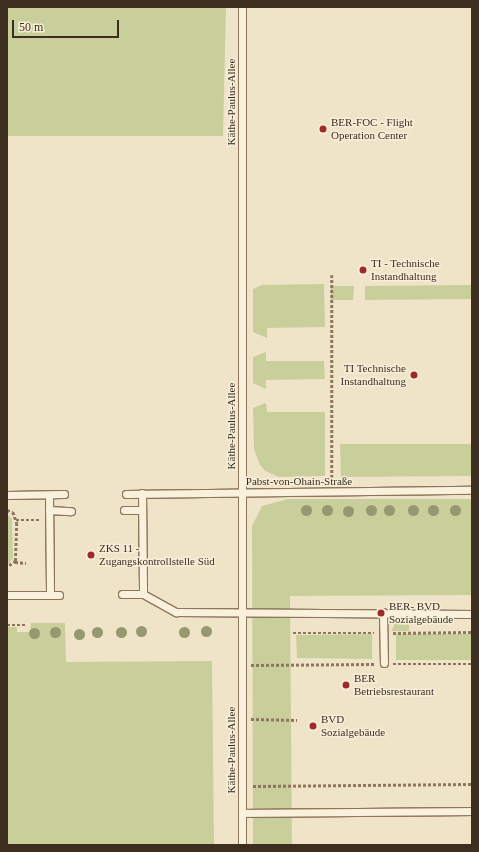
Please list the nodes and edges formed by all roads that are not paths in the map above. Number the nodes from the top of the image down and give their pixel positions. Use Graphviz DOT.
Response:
graph roads {
  1 [pos="242,7"];
  2 [pos="472,490"];
  3 [pos="242,491"];
  4 [pos="142,493"];
  5 [pos="64,494"];
  6 [pos="126,494"];
  7 [pos="7,495"];
  8 [pos="49,495"];
  9 [pos="49,510"];
  10 [pos="124,510"];
  11 [pos="142,510"];
  12 [pos="71,511"];
  13 [pos="122,594"];
  14 [pos="142,594"];
  15 [pos="7,595"];
  16 [pos="50,595"];
  17 [pos="59,595"];
  18 [pos="242,611"];
  19 [pos="383,612"];
  20 [pos="472,614"];
  21 [pos="384,663"];
  22 [pos="472,811"];
  23 [pos="242,813"];
  24 [pos="242,845"];
  1 -- 3 [label="lane, Käthe-Paulus-Allee"];
  2 -- 3 [label="lane, Pabst-von-Ohain-Straße"];
  3 -- 4 [label="lane, Pabst-von-Ohain-Straße"];
  3 -- 18 [label="lane, Käthe-Paulus-Allee"];
  4 -- 6 [label="lane, Pabst-von-Ohain-Straße"];
  4 -- 11 [label="lane"];
  5 -- 8 [label="lane"];
  7 -- 8 [label="lane"];
  8 -- 9 [label="lane"];
  9 -- 12 [label="lane"];
  9 -- 16 [label="lane"];
  10 -- 11 [label="lane"];
  11 -- 14 [label="lane"];
  13 -- 14 [label="lane"];
  14 -- 18 [label="lane"];
  15 -- 16 [label="lane"];
  16 -- 17 [label="lane"];
  18 -- 19 [label="lane"];
  18 -- 23 [label="lane, Käthe-Paulus-Allee"];
  19 -- 20 [label="lane"];
  19 -- 21 [label="lane"];
  22 -- 23 [label="lane"];
  23 -- 24 [label="lane, Käthe-Paulus-Allee"];
}
